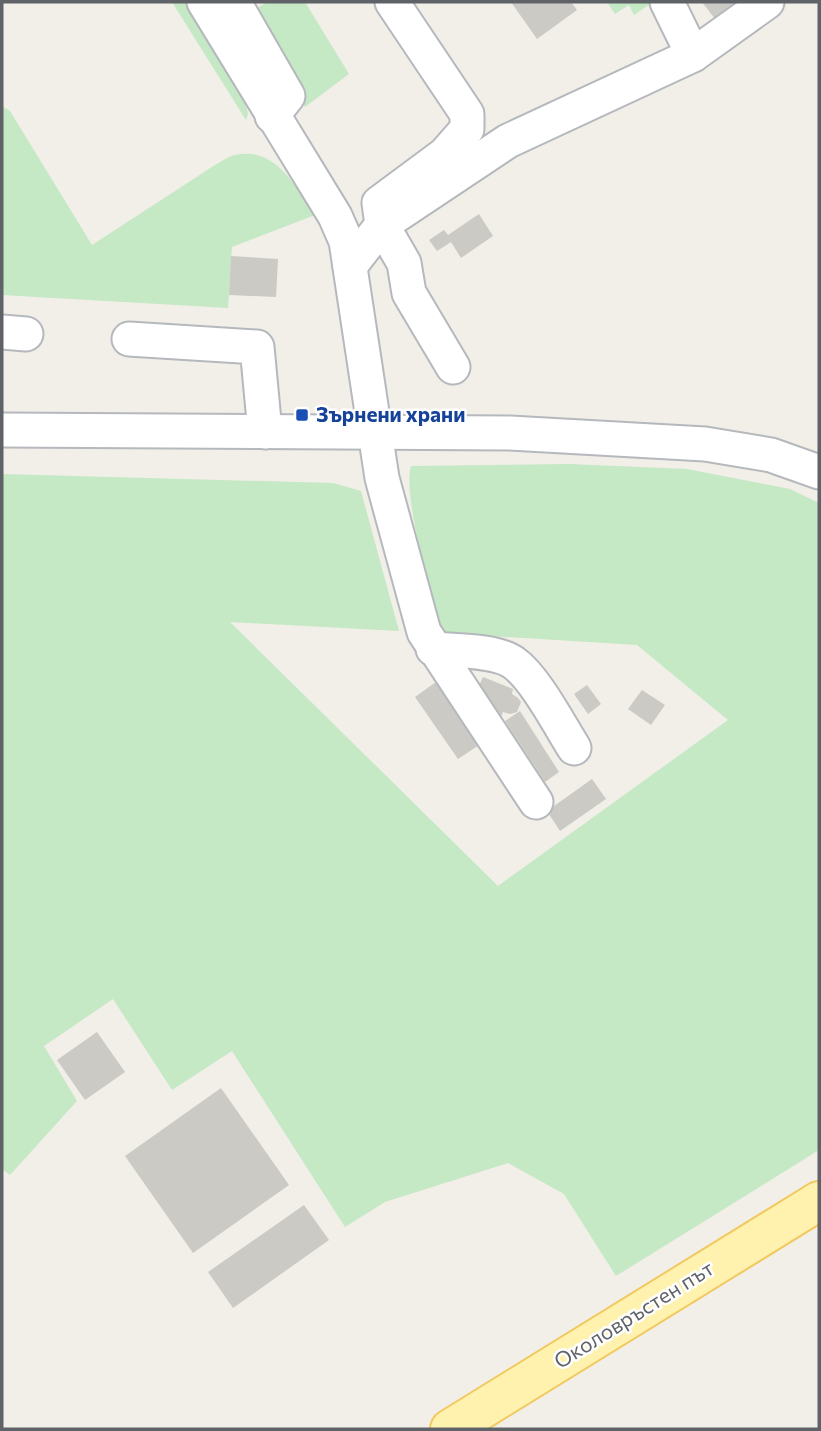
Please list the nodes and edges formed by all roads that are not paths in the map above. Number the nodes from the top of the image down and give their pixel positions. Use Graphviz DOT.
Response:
graph roads {
  1 [pos="204,2"];
  2 [pos="234,2"];
  3 [pos="392,2"];
  4 [pos="667,2"];
  5 [pos="767,2"];
  6 [pos="693,55"];
  7 [pos="272,116"];
  8 [pos="382,225"];
  9 [pos="350,266"];
  10 [pos="128,340"];
  11 [pos="453,367"];
  12 [pos="2,430"];
  13 [pos="265,432"];
  14 [pos="374,432"];
  15 [pos="819,472"];
  16 [pos="433,649"];
  17 [pos="574,748"];
  18 [pos="536,802"];
  19 [pos="819,1201"];
  20 [pos="450,1429"];
  1 -- 7 [label="street"];
  2 -- 7 [label="street"];
  3 -- 8 [label="street"];
  4 -- 6 [label="street"];
  5 -- 6 [label="street"];
  6 -- 8 [label="street"];
  7 -- 9 [label="street"];
  8 -- 9 [label="street"];
  8 -- 11 [label="street"];
  9 -- 14 [label="street"];
  10 -- 13 [label="street"];
  12 -- 13 [label="street"];
  13 -- 14 [label="street"];
  14 -- 15 [label="street"];
  14 -- 16 [label="street"];
  16 -- 17 [label="street"];
  16 -- 18 [label="street"];
  19 -- 20 [label="main road, Околовръстен път"];
}
